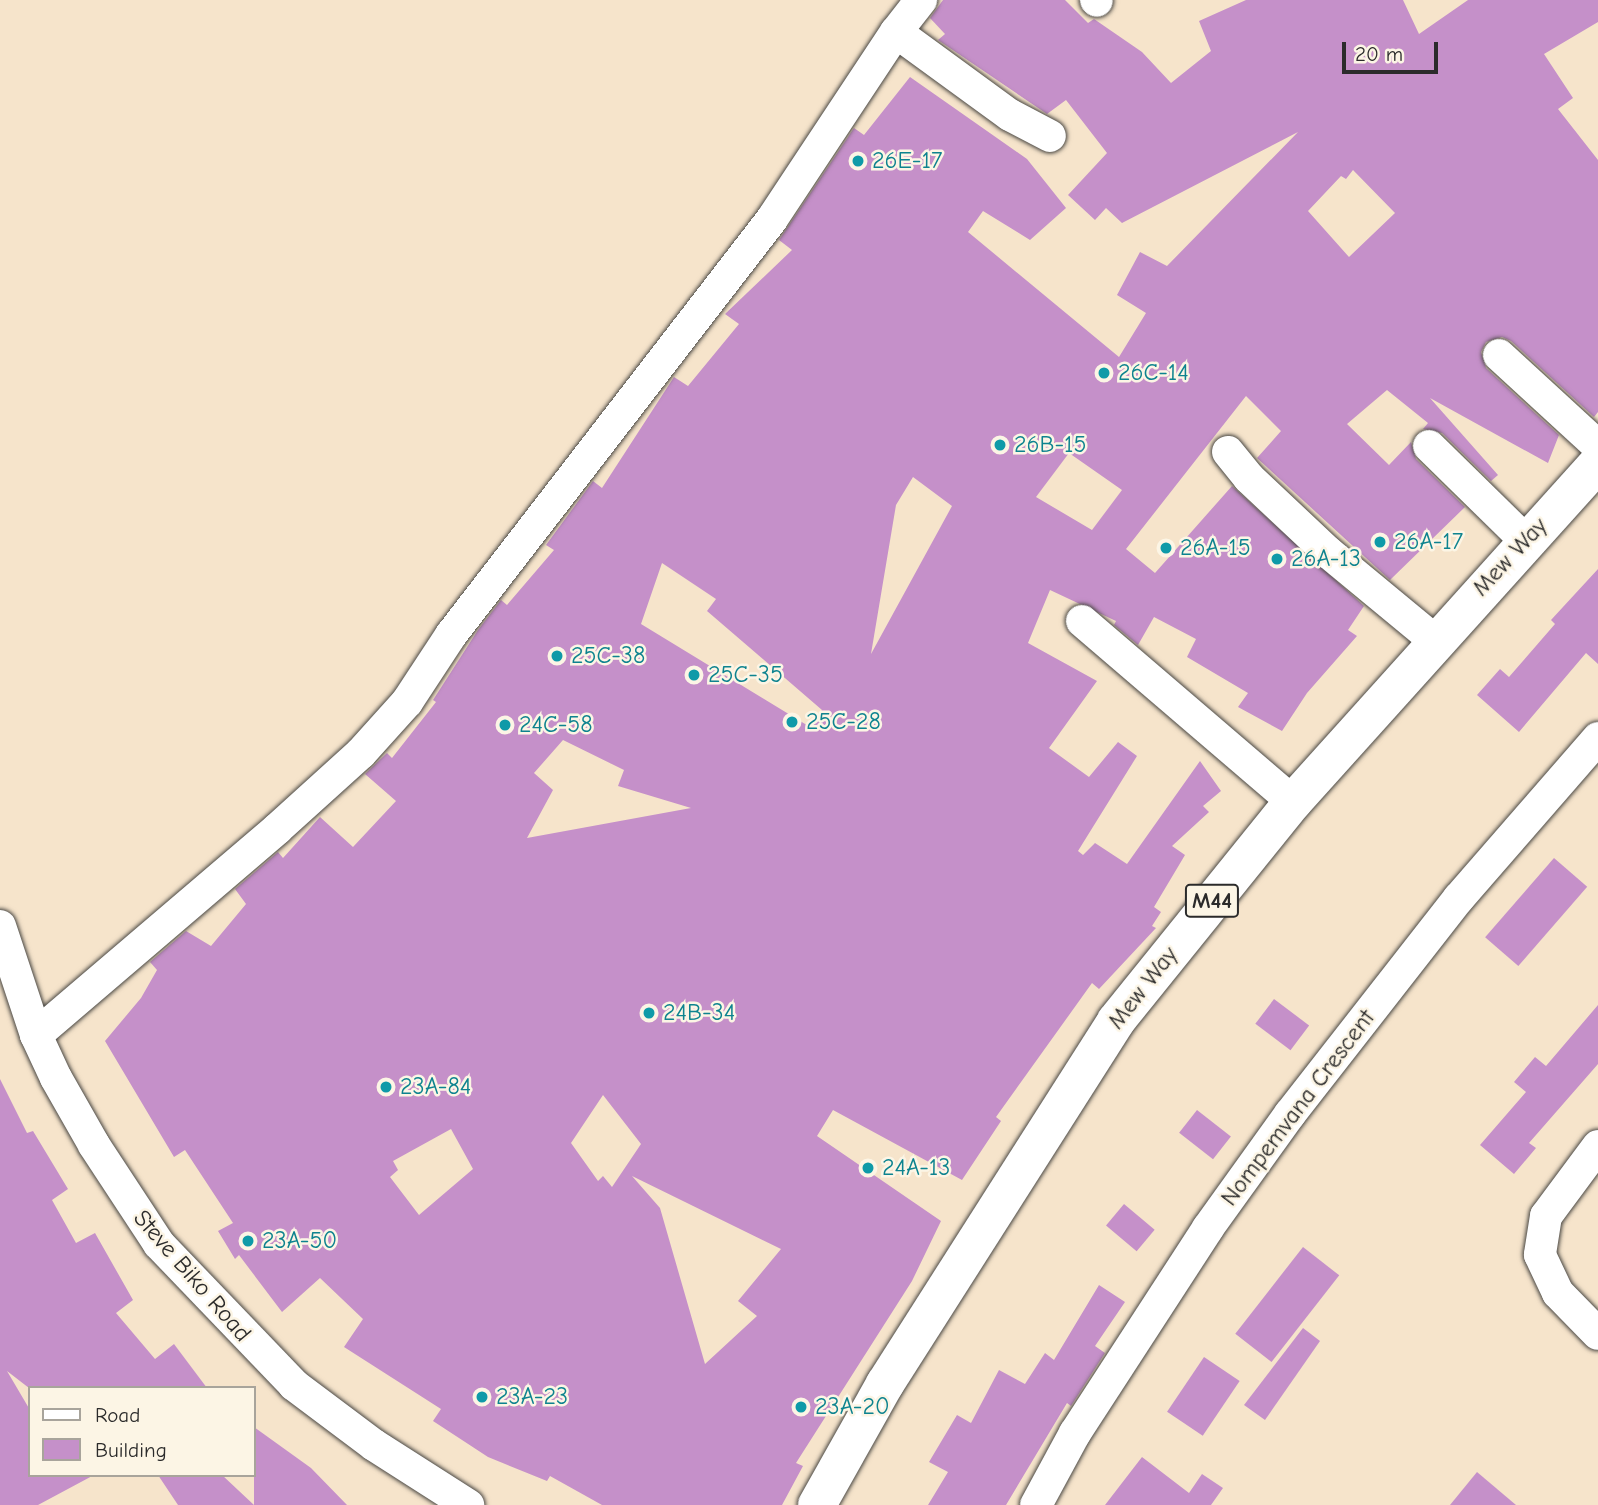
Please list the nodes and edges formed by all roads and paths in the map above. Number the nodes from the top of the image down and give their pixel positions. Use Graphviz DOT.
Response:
graph roads {
  1 [pos="921,0"];
  2 [pos="896,32"];
  3 [pos="1050,136"];
  4 [pos="1499,355"];
  5 [pos="1429,446"];
  6 [pos="1598,446"];
  7 [pos="1228,452"];
  8 [pos="1598,463"];
  9 [pos="1525,540"];
  10 [pos="1082,621"];
  11 [pos="1434,640"];
  12 [pos="1598,738"];
  13 [pos="1293,802"];
  14 [pos="0,926"];
  15 [pos="36,1035"];
  16 [pos="1598,1146"];
  17 [pos="1598,1334"];
  18 [pos="468,1505"];
  19 [pos="817,1505"];
  20 [pos="1036,1505"];
  1 -- 2 [label="street"];
  2 -- 3 [label="street"];
  2 -- 15 [label="street"];
  4 -- 6 [label="street"];
  5 -- 9 [label="street"];
  7 -- 11 [label="street"];
  8 -- 9 [label="main road, Mew Way / M44"];
  9 -- 11 [label="main road, Mew Way / M44"];
  10 -- 13 [label="street"];
  11 -- 13 [label="main road, Mew Way / M44"];
  12 -- 20 [label="street, Nompemvana Crescent"];
  13 -- 19 [label="main road, Mew Way / M44"];
  14 -- 15 [label="street, Steve Biko Road"];
  15 -- 18 [label="street, Steve Biko Road"];
  16 -- 17 [label="street"];
}
